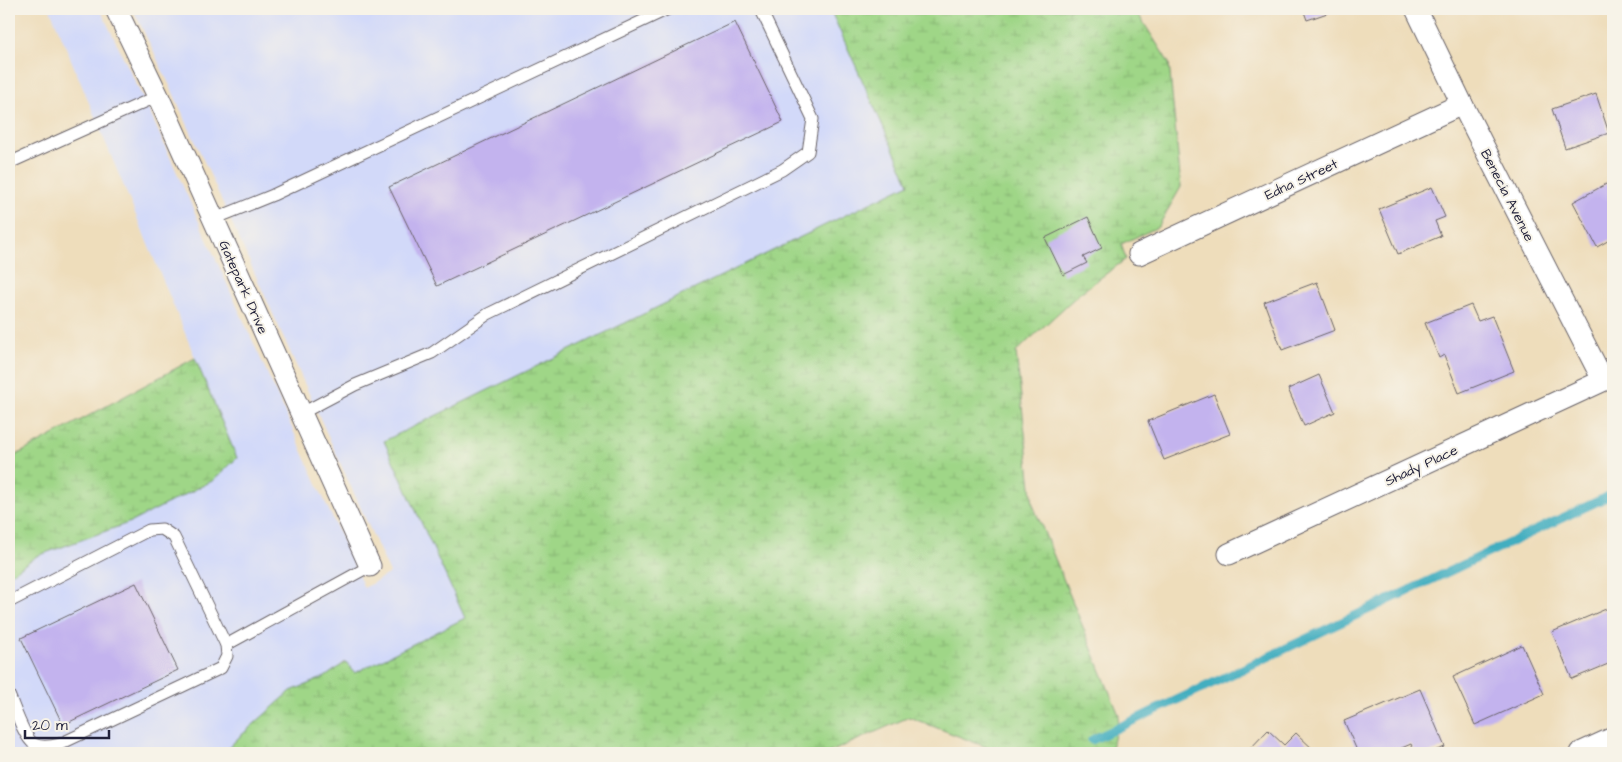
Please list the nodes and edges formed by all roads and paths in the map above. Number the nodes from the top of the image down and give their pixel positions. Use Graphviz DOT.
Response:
graph roads {
  1 [pos="116,9"];
  2 [pos="668,9"];
  3 [pos="759,9"];
  4 [pos="1416,9"];
  5 [pos="158,96"];
  6 [pos="1462,104"];
  7 [pos="9,163"];
  8 [pos="214,219"];
  9 [pos="1139,254"];
  10 [pos="1608,378"];
  11 [pos="302,413"];
  12 [pos="1230,554"];
  13 [pos="370,566"];
  14 [pos="9,602"];
  15 [pos="226,644"];
  16 [pos="9,695"];
  17 [pos="1613,738"];
  18 [pos="1580,753"];
  1 -- 5 [label="street, Gatepark Drive"];
  2 -- 8 [label="lane"];
  3 -- 11 [label="lane"];
  4 -- 6 [label="street, Benecia Avenue"];
  5 -- 7 [label="lane"];
  5 -- 8 [label="street, Gatepark Drive"];
  6 -- 9 [label="street, Edna Street"];
  6 -- 10 [label="street, Benecia Avenue"];
  8 -- 11 [label="street, Gatepark Drive"];
  10 -- 12 [label="street, Shady Place"];
  11 -- 13 [label="street, Gatepark Drive"];
  13 -- 15 [label="lane"];
  14 -- 15 [label="lane"];
  15 -- 16 [label="lane"];
  17 -- 18 [label="street"];
}
